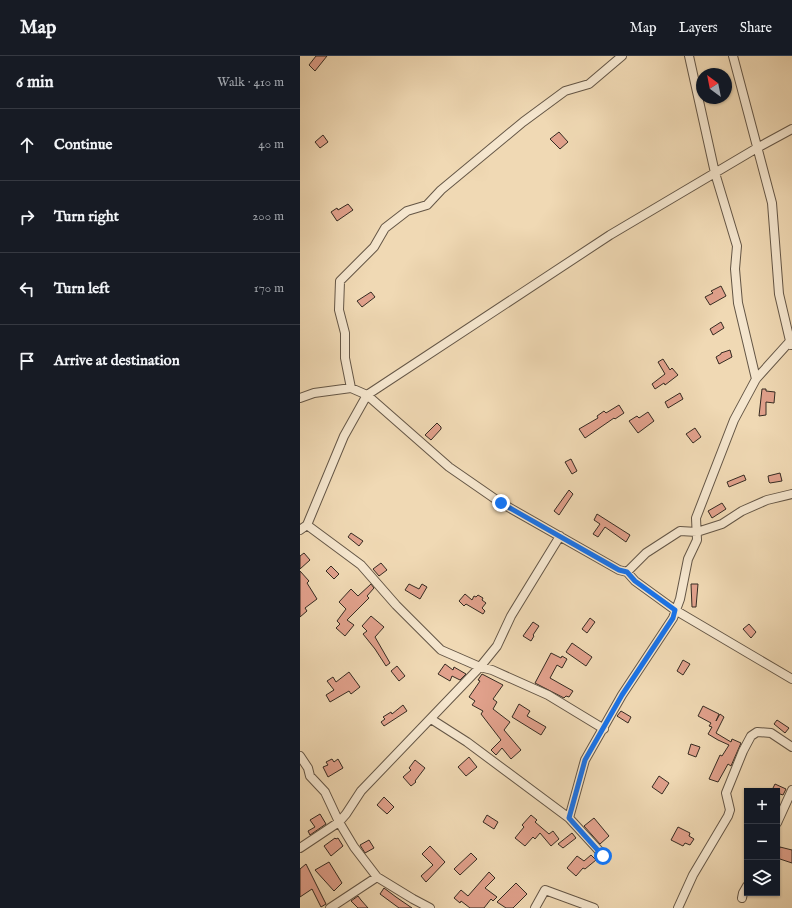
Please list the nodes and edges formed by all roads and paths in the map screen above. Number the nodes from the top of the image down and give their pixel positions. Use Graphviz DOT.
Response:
graph roads {
  1 [pos="622,56"];
  2 [pos="689,56"];
  3 [pos="733,56"];
  4 [pos="792,129"];
  5 [pos="757,148"];
  6 [pos="715,172"];
  7 [pos="792,342"];
  8 [pos="756,378"];
  9 [pos="351,388"];
  10 [pos="367,395"];
  11 [pos="300,398"];
  12 [pos="792,494"];
  13 [pos="303,528"];
  14 [pos="697,532"];
  15 [pos="560,536"];
  16 [pos="627,572"];
  17 [pos="675,610"];
  18 [pos="480,667"];
  19 [pos="792,679"];
  20 [pos="431,719"];
  21 [pos="604,729"];
  22 [pos="792,747"];
  23 [pos="300,756"];
  24 [pos="792,790"];
  25 [pos="780,816"];
  26 [pos="569,818"];
  27 [pos="339,822"];
  28 [pos="300,848"];
  29 [pos="603,856"];
  30 [pos="377,877"];
  31 [pos="744,890"];
  32 [pos="742,898"];
  33 [pos="330,908"];
  34 [pos="430,908"];
  35 [pos="535,908"];
  36 [pos="594,908"];
  37 [pos="678,908"];
  1 -- 9 [label="street"];
  2 -- 6 [label="street"];
  3 -- 5 [label="street"];
  4 -- 5 [label="street"];
  5 -- 6 [label="street"];
  5 -- 7 [label="street"];
  6 -- 8 [label="street"];
  6 -- 10 [label="street"];
  7 -- 8 [label="street"];
  8 -- 14 [label="street"];
  9 -- 10 [label="street"];
  9 -- 11 [label="street"];
  10 -- 13 [label="street"];
  10 -- 15 [label="street"];
  12 -- 14 [label="street"];
  13 -- 18 [label="street"];
  14 -- 16 [label="street"];
  14 -- 17 [label="street"];
  15 -- 16 [label="street"];
  15 -- 18 [label="street"];
  16 -- 17 [label="street"];
  17 -- 19 [label="street"];
  17 -- 21 [label="street"];
  18 -- 20 [label="street"];
  18 -- 21 [label="street"];
  20 -- 26 [label="street"];
  20 -- 27 [label="street"];
  21 -- 26 [label="street"];
  22 -- 37 [label="street"];
  23 -- 27 [label="street"];
  24 -- 25 [label="street"];
  26 -- 29 [label="street"];
  27 -- 28 [label="street"];
  27 -- 30 [label="street"];
  30 -- 33 [label="street"];
  30 -- 34 [label="street"];
  31 -- 32 [label="street"];
  35 -- 36 [label="street"];
}
